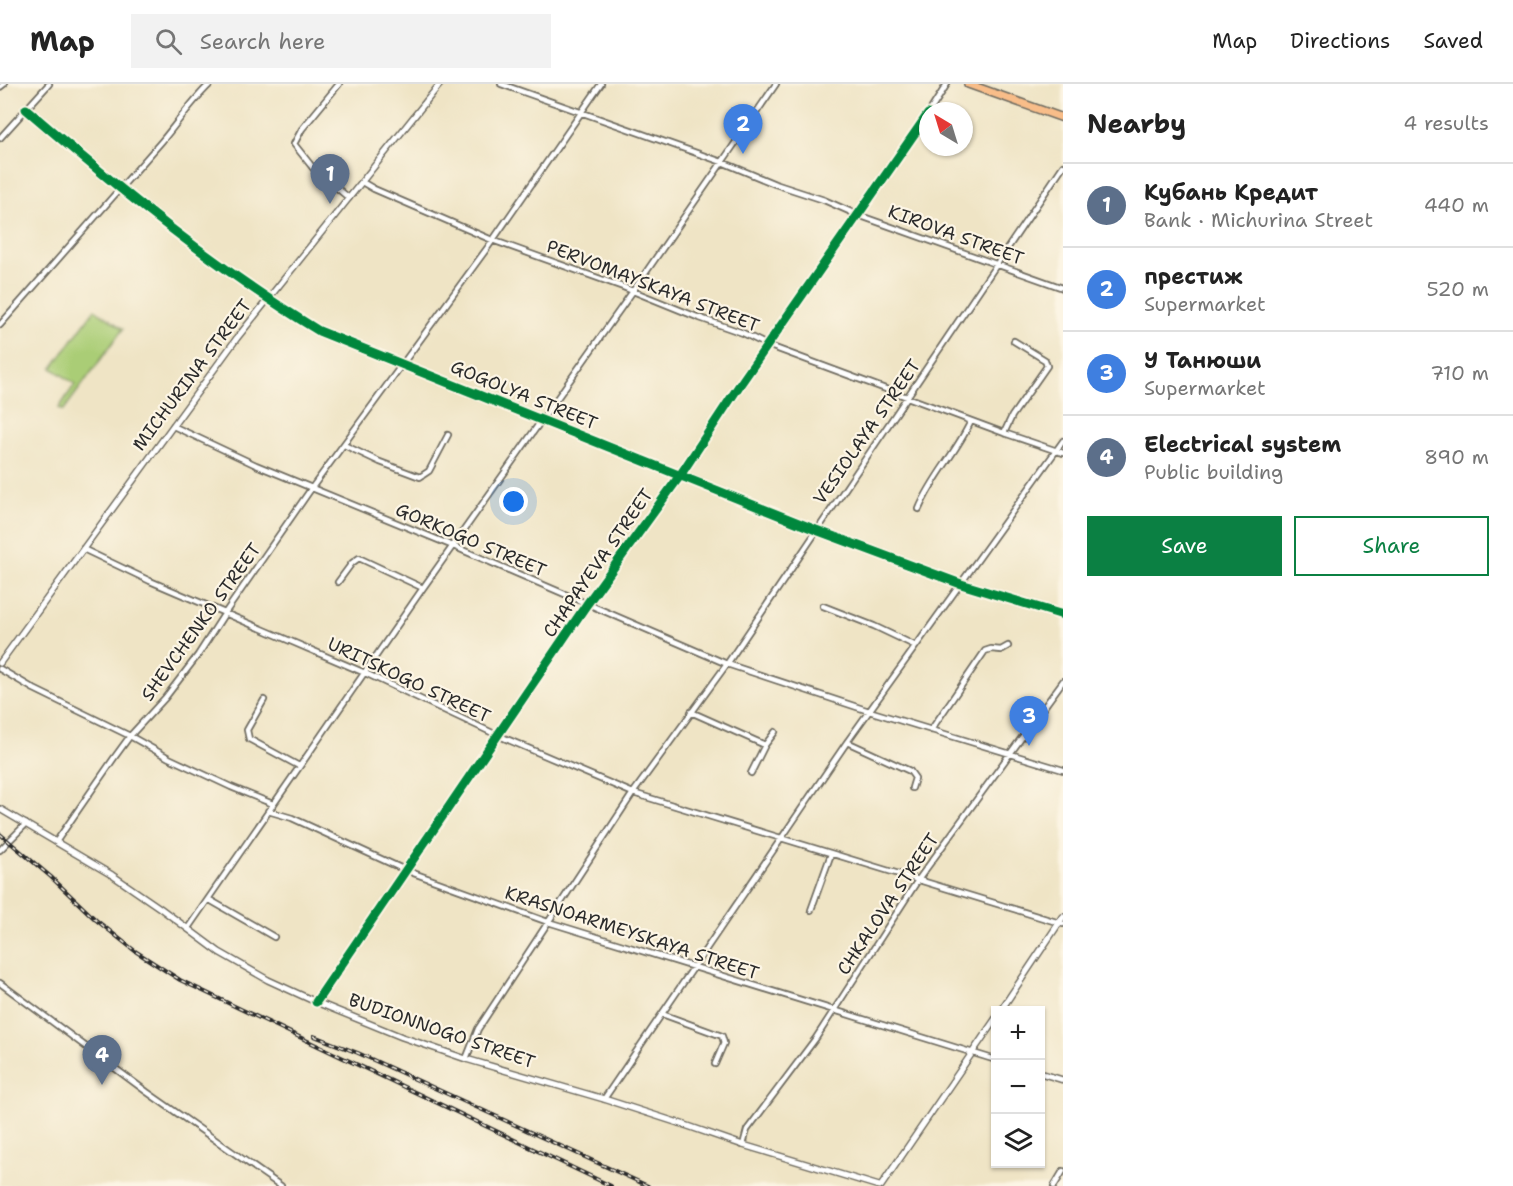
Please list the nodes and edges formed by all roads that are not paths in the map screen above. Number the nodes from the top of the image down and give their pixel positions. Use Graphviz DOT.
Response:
graph roads {
  1 [pos="4,84"];
  2 [pos="49,84"];
  3 [pos="210,84"];
  4 [pos="339,84"];
  5 [pos="440,84"];
  6 [pos="501,84"];
  7 [pos="601,84"];
  8 [pos="776,84"];
  9 [pos="947,84"];
  10 [pos="968,84"];
  11 [pos="0,87"];
  12 [pos="935,102"];
  13 [pos="26,109"];
  14 [pos="582,112"];
  15 [pos="1063,118"];
  16 [pos="0,127"];
  17 [pos="919,127"];
  18 [pos="6,132"];
  19 [pos="0,138"];
  20 [pos="722,162"];
  21 [pos="1063,166"];
  22 [pos="362,182"];
  23 [pos="120,190"];
  24 [pos="349,198"];
  25 [pos="858,215"];
  26 [pos="492,240"];
  27 [pos="998,266"];
  28 [pos="1063,288"];
  29 [pos="633,291"];
  30 [pos="266,299"];
  31 [pos="0,325"];
  32 [pos="1014,341"];
  33 [pos="767,345"];
  34 [pos="403,364"];
  35 [pos="908,396"];
  36 [pos="541,421"];
  37 [pos="971,421"];
  38 [pos="173,426"];
  39 [pos="1004,434"];
  40 [pos="448,435"];
  41 [pos="1063,441"];
  42 [pos="344,445"];
  43 [pos="1055,451"];
  44 [pos="1063,453"];
  45 [pos="679,477"];
  46 [pos="311,489"];
  47 [pos="919,509"];
  48 [pos="816,530"];
  49 [pos="453,546"];
  50 [pos="83,549"];
  51 [pos="338,582"];
  52 [pos="961,584"];
  53 [pos="423,588"];
  54 [pos="587,604"];
  55 [pos="823,606"];
  56 [pos="225,612"];
  57 [pos="1063,615"];
  58 [pos="916,646"];
  59 [pos="1008,646"];
  60 [pos="0,663"];
  61 [pos="727,664"];
  62 [pos="0,669"];
  63 [pos="364,673"];
  64 [pos="1063,681"];
  65 [pos="264,700"];
  66 [pos="869,711"];
  67 [pos="691,712"];
  68 [pos="932,730"];
  69 [pos="775,732"];
  70 [pos="497,735"];
  71 [pos="130,736"];
  72 [pos="846,742"];
  73 [pos="765,745"];
  74 [pos="1008,754"];
  75 [pos="299,766"];
  76 [pos="1063,770"];
  77 [pos="751,773"];
  78 [pos="912,788"];
  79 [pos="633,794"];
  80 [pos="273,804"];
  81 [pos="0,809"];
  82 [pos="268,811"];
  83 [pos="26,824"];
  84 [pos="780,839"];
  85 [pos="56,842"];
  86 [pos="0,850"];
  87 [pos="831,854"];
  88 [pos="405,870"];
  89 [pos="918,880"];
  90 [pos="208,898"];
  91 [pos="810,910"];
  92 [pos="1062,921"];
  93 [pos="548,922"];
  94 [pos="188,928"];
  95 [pos="274,936"];
  96 [pos="694,968"];
  97 [pos="0,983"];
  98 [pos="316,1002"];
  99 [pos="1004,1006"];
  100 [pos="833,1010"];
  101 [pos="662,1014"];
  102 [pos="991,1025"];
  103 [pos="972,1053"];
  104 [pos="466,1059"];
  105 [pos="991,1059"];
  106 [pos="715,1064"];
  107 [pos="1045,1074"];
  108 [pos="1063,1080"];
  109 [pos="604,1100"];
  110 [pos="742,1145"];
  111 [pos="1063,1172"];
  112 [pos="281,1186"];
  113 [pos="880,1186"];
  114 [pos="1053,1186"];
  1 -- 11 [label="street"];
  2 -- 13 [label="street"];
  3 -- 23 [label="street"];
  4 -- 24 [label="street"];
  5 -- 22 [label="street, MICHURINA STREET"];
  6 -- 14 [label="street, KIROVA STREET"];
  7 -- 14 [label="street, SHEVCHENKO STREET"];
  8 -- 20 [label="street"];
  9 -- 12 [label="street, CHAPAYEVA STREET"];
  10 -- 15 [label="main road"];
  13 -- 18 [label="street"];
  13 -- 23 [label="street, GOGOLYA STREET"];
  14 -- 20 [label="street, KIROVA STREET"];
  14 -- 26 [label="street, SHEVCHENKO STREET"];
  16 -- 18 [label="street"];
  17 -- 25 [label="street, CHAPAYEVA STREET"];
  18 -- 19 [label="street"];
  20 -- 25 [label="street, KIROVA STREET"];
  20 -- 29 [label="street"];
  21 -- 27 [label="street, VESIOLAYA STREET"];
  22 -- 24 [label="street, MICHURINA STREET"];
  22 -- 26 [label="street, PERVOMAYSKAYA STREET"];
  23 -- 30 [label="street, GOGOLYA STREET"];
  23 -- 31 [label="street"];
  24 -- 30 [label="street, MICHURINA STREET"];
  25 -- 27 [label="street, KIROVA STREET"];
  25 -- 33 [label="street, CHAPAYEVA STREET"];
  26 -- 29 [label="street, PERVOMAYSKAYA STREET"];
  26 -- 34 [label="street, SHEVCHENKO STREET"];
  27 -- 28 [label="street, KIROVA STREET"];
  27 -- 35 [label="street, VESIOLAYA STREET"];
  29 -- 33 [label="street, PERVOMAYSKAYA STREET"];
  29 -- 36 [label="street"];
  30 -- 34 [label="street, GOGOLYA STREET"];
  30 -- 38 [label="street, MICHURINA STREET"];
  32 -- 39 [label="street"];
  33 -- 35 [label="street, PERVOMAYSKAYA STREET"];
  33 -- 45 [label="street, CHAPAYEVA STREET"];
  34 -- 36 [label="street, GOGOLYA STREET"];
  34 -- 42 [label="street, SHEVCHENKO STREET"];
  35 -- 37 [label="street, PERVOMAYSKAYA STREET"];
  35 -- 48 [label="street, VESIOLAYA STREET"];
  36 -- 45 [label="street, GOGOLYA STREET"];
  36 -- 49 [label="street"];
  37 -- 39 [label="street, PERVOMAYSKAYA STREET"];
  37 -- 47 [label="street"];
  38 -- 46 [label="street, GORKOGO STREET"];
  38 -- 50 [label="street, MICHURINA STREET"];
  39 -- 43 [label="street, PERVOMAYSKAYA STREET"];
  40 -- 42 [label="street"];
  41 -- 43 [label="street"];
  42 -- 46 [label="street, SHEVCHENKO STREET"];
  43 -- 44 [label="street, PERVOMAYSKAYA STREET"];
  43 -- 52 [label="street"];
  45 -- 48 [label="street, GOGOLYA STREET"];
  45 -- 54 [label="street, CHAPAYEVA STREET"];
  46 -- 49 [label="street, GORKOGO STREET"];
  46 -- 56 [label="street, SHEVCHENKO STREET"];
  48 -- 52 [label="street, GOGOLYA STREET"];
  48 -- 61 [label="street, VESIOLAYA STREET"];
  49 -- 53 [label="street"];
  49 -- 54 [label="street, GORKOGO STREET"];
  50 -- 56 [label="street, URITSKOGO STREET"];
  50 -- 60 [label="street, MICHURINA STREET"];
  51 -- 53 [label="street"];
  52 -- 57 [label="street, GOGOLYA STREET"];
  52 -- 58 [label="street"];
  53 -- 63 [label="street"];
  54 -- 61 [label="street, GORKOGO STREET"];
  54 -- 70 [label="street, CHAPAYEVA STREET"];
  55 -- 58 [label="street"];
  56 -- 63 [label="street, URITSKOGO STREET"];
  56 -- 71 [label="street, SHEVCHENKO STREET"];
  58 -- 66 [label="street"];
  59 -- 68 [label="street"];
  61 -- 66 [label="street, GORKOGO STREET"];
  61 -- 67 [label="street, VESIOLAYA STREET"];
  62 -- 71 [label="street"];
  63 -- 70 [label="street, URITSKOGO STREET"];
  63 -- 75 [label="street"];
  64 -- 74 [label="street, CHKALOVA STREET"];
  65 -- 75 [label="street"];
  66 -- 68 [label="street, GORKOGO STREET"];
  66 -- 72 [label="street"];
  67 -- 73 [label="street"];
  67 -- 79 [label="street, VESIOLAYA STREET"];
  68 -- 74 [label="street, GORKOGO STREET"];
  69 -- 73 [label="street"];
  70 -- 79 [label="street, URITSKOGO STREET"];
  70 -- 88 [label="street, CHAPAYEVA STREET"];
  71 -- 80 [label="street"];
  71 -- 85 [label="street, SHEVCHENKO STREET"];
  72 -- 78 [label="street"];
  72 -- 84 [label="street"];
  73 -- 77 [label="street"];
  74 -- 76 [label="street, GORKOGO STREET"];
  74 -- 89 [label="street, CHKALOVA STREET"];
  75 -- 80 [label="street"];
  79 -- 84 [label="street, URITSKOGO STREET"];
  79 -- 93 [label="street, VESIOLAYA STREET"];
  80 -- 82 [label="street"];
  81 -- 83 [label="street, BUDIONNOGO STREET"];
  82 -- 88 [label="street, KRASNOARMEYSKAYA STREET"];
  82 -- 90 [label="street"];
  83 -- 85 [label="street, BUDIONNOGO STREET"];
  83 -- 86 [label="street"];
  84 -- 87 [label="street, URITSKOGO STREET"];
  84 -- 96 [label="street"];
  85 -- 94 [label="street, BUDIONNOGO STREET"];
  87 -- 89 [label="street, URITSKOGO STREET"];
  87 -- 91 [label="street"];
  88 -- 93 [label="street, KRASNOARMEYSKAYA STREET"];
  88 -- 98 [label="street, CHAPAYEVA STREET"];
  89 -- 92 [label="street, URITSKOGO STREET"];
  89 -- 100 [label="street, CHKALOVA STREET"];
  90 -- 94 [label="street"];
  90 -- 95 [label="street"];
  92 -- 99 [label="street"];
  93 -- 96 [label="street, KRASNOARMEYSKAYA STREET"];
  93 -- 104 [label="street, VESIOLAYA STREET"];
  94 -- 98 [label="street, BUDIONNOGO STREET"];
  96 -- 100 [label="street, KRASNOARMEYSKAYA STREET"];
  96 -- 101 [label="street"];
  97 -- 112 [label="street"];
  98 -- 104 [label="street, BUDIONNOGO STREET"];
  100 -- 103 [label="street, KRASNOARMEYSKAYA STREET"];
  100 -- 110 [label="street, CHKALOVA STREET"];
  101 -- 106 [label="street"];
  101 -- 109 [label="street"];
  102 -- 103 [label="street"];
  103 -- 105 [label="street, KRASNOARMEYSKAYA STREET"];
  103 -- 113 [label="street"];
  104 -- 109 [label="street, BUDIONNOGO STREET"];
  107 -- 108 [label="street"];
  109 -- 110 [label="street, BUDIONNOGO STREET"];
  110 -- 113 [label="street, BUDIONNOGO STREET"];
  111 -- 114 [label="street"];
}
